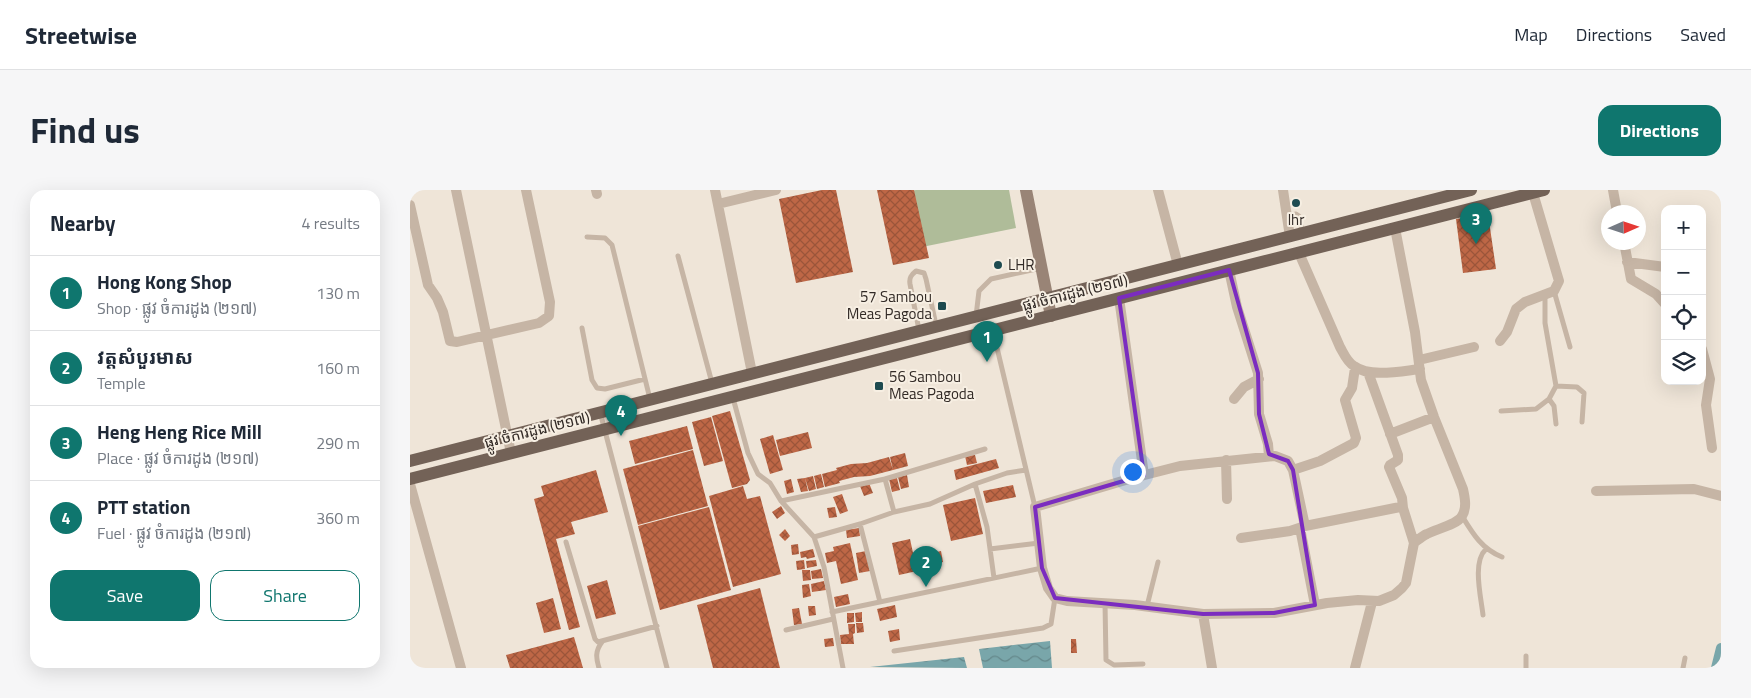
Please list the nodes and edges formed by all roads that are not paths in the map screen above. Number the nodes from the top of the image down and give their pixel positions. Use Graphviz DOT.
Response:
graph roads {
  1 [pos="456,190"];
  2 [pos="526,190"];
  3 [pos="715,190"];
  4 [pos="776,190"];
  5 [pos="1026,190"];
  6 [pos="1158,190"];
  7 [pos="1283,190"];
  8 [pos="1613,190"];
  9 [pos="1463,191"];
  10 [pos="1538,192"];
  11 [pos="718,204"];
  12 [pos="1616,205"];
  13 [pos="410,206"];
  14 [pos="1463,211"];
  15 [pos="1395,228"];
  16 [pos="1296,235"];
  17 [pos="587,237"];
  18 [pos="1625,250"];
  19 [pos="1299,253"];
  20 [pos="678,256"];
  21 [pos="1627,262"];
  22 [pos="1178,265"];
  23 [pos="1661,267"];
  24 [pos="1042,268"];
  25 [pos="1229,270"];
  26 [pos="1550,293"];
  27 [pos="1048,298"];
  28 [pos="1119,298"];
  29 [pos="1661,300"];
  30 [pos="976,316"];
  31 [pos="1051,316"];
  32 [pos="936,325"];
  33 [pos="582,328"];
  34 [pos="919,330"];
  35 [pos="992,330"];
  36 [pos="487,335"];
  37 [pos="1500,341"];
  38 [pos="1474,347"];
  39 [pos="1570,347"];
  40 [pos="1419,364"];
  41 [pos="1706,364"];
  42 [pos="1355,368"];
  43 [pos="1368,372"];
  44 [pos="752,373"];
  45 [pos="644,379"];
  46 [pos="1259,379"];
  47 [pos="712,384"];
  48 [pos="1556,386"];
  49 [pos="732,397"];
  50 [pos="1549,398"];
  51 [pos="1234,399"];
  52 [pos="650,400"];
  53 [pos="1501,411"];
  54 [pos="600,412"];
  55 [pos="1434,417"];
  56 [pos="1582,422"];
  57 [pos="1556,424"];
  58 [pos="604,429"];
  59 [pos="1390,434"];
  60 [pos="507,436"];
  61 [pos="1712,448"];
  62 [pos="985,449"];
  63 [pos="510,453"];
  64 [pos="1269,456"];
  65 [pos="1226,460"];
  66 [pos="410,461"];
  67 [pos="1026,470"];
  68 [pos="1293,470"];
  69 [pos="1144,475"];
  70 [pos="410,479"];
  71 [pos="885,479"];
  72 [pos="410,484"];
  73 [pos="975,484"];
  74 [pos="1596,491"];
  75 [pos="1721,496"];
  76 [pos="1227,498"];
  77 [pos="781,501"];
  78 [pos="1035,506"];
  79 [pos="1403,508"];
  80 [pos="894,512"];
  81 [pos="1462,516"];
  82 [pos="860,524"];
  83 [pos="1303,527"];
  84 [pos="814,537"];
  85 [pos="1241,538"];
  86 [pos="566,542"];
  87 [pos="1040,542"];
  88 [pos="1414,543"];
  89 [pos="990,549"];
  90 [pos="1486,549"];
  91 [pos="1502,557"];
  92 [pos="1158,562"];
  93 [pos="1042,568"];
  94 [pos="994,578"];
  95 [pos="1055,598"];
  96 [pos="880,602"];
  97 [pos="1372,602"];
  98 [pos="1105,603"];
  99 [pos="1316,605"];
  100 [pos="1147,606"];
  101 [pos="832,612"];
  102 [pos="1203,614"];
  103 [pos="1483,615"];
  104 [pos="833,619"];
  105 [pos="657,626"];
  106 [pos="786,630"];
  107 [pos="602,642"];
  108 [pos="894,650"];
  109 [pos="1526,656"];
  110 [pos="1685,658"];
  111 [pos="1143,664"];
  112 [pos="461,668"];
  113 [pos="599,668"];
  114 [pos="667,668"];
  115 [pos="843,668"];
  116 [pos="1212,668"];
  117 [pos="1355,668"];
  118 [pos="1526,668"];
  119 [pos="1683,668"];
  1 -- 36 [label="street"];
  2 -- 36 [label="street"];
  3 -- 11 [label="street"];
  4 -- 11 [label="street"];
  5 -- 24 [label="street"];
  6 -- 22 [label="street"];
  7 -- 16 [label="street"];
  8 -- 12 [label="street"];
  9 -- 14 [label="street"];
  9 -- 16 [label="main road, ផ្លូវ ចំការដូង (២១៧)"];
  10 -- 14 [label="main road, ផ្លូវ ចំការដូង (២១៧)"];
  10 -- 26 [label="street"];
  11 -- 44 [label="street"];
  13 -- 36 [label="street"];
  14 -- 15 [label="main road, ផ្លូវ ចំការដូង (២១៧)"];
  15 -- 19 [label="main road, ផ្លូវ ចំការដូង (២១៧)"];
  15 -- 40 [label="street"];
  16 -- 22 [label="main road, ផ្លូវ ចំការដូង (២១៧)"];
  17 -- 45 [label="lane"];
  18 -- 21 [label="street"];
  19 -- 25 [label="main road, ផ្លូវ ចំការដូង (២១៧)"];
  19 -- 42 [label="street"];
  20 -- 47 [label="lane"];
  21 -- 23 [label="street"];
  21 -- 29 [label="street"];
  22 -- 27 [label="main road, ផ្លូវ ចំការដូង (២១៧)"];
  24 -- 27 [label="street"];
  24 -- 30 [label="lane"];
  25 -- 28 [label="main road, ផ្លូវ ចំការដូង (២១៧)"];
  25 -- 46 [label="street"];
  26 -- 37 [label="street"];
  26 -- 39 [label="lane"];
  26 -- 48 [label="lane"];
  27 -- 30 [label="main road, ផ្លូវ ចំការដូង (២១៧)"];
  27 -- 31 [label="street"];
  28 -- 31 [label="main road, ផ្លូវ ចំការដូង (២១៧)"];
  28 -- 69 [label="street"];
  30 -- 32 [label="main road, ផ្លូវ ចំការដូង (២១៧)"];
  31 -- 35 [label="main road, ផ្លូវ ចំការដូង (២១៧)"];
  32 -- 34 [label="main road, ផ្លូវ ចំការដូង (២១៧)"];
  32 -- 34 [label="lane"];
  33 -- 45 [label="lane"];
  34 -- 44 [label="main road, ផ្លូវ ចំការដូង (២១៧)"];
  35 -- 49 [label="main road, ផ្លូវ ចំការដូង (២១៧)"];
  35 -- 67 [label="lane"];
  36 -- 60 [label="street"];
  38 -- 40 [label="street"];
  40 -- 43 [label="street"];
  40 -- 55 [label="street"];
  41 -- 61 [label="street"];
  42 -- 43 [label="street"];
  42 -- 68 [label="street"];
  43 -- 59 [label="street"];
  44 -- 47 [label="main road, ផ្លូវ ចំការដូង (២១៧)"];
  45 -- 52 [label="lane"];
  46 -- 51 [label="street"];
  46 -- 64 [label="street"];
  47 -- 52 [label="main road, ផ្លូវ ចំការដូង (២១៧)"];
  48 -- 50 [label="lane"];
  48 -- 56 [label="lane"];
  49 -- 58 [label="main road, ផ្លូវ ចំការដូង (២១៧)"];
  49 -- 77 [label="lane"];
  50 -- 53 [label="lane"];
  50 -- 57 [label="lane"];
  52 -- 54 [label="main road, ផ្លូវ ចំការដូង (២១៧)"];
  54 -- 58 [label="lane"];
  54 -- 60 [label="main road, ផ្លូវ ចំការដូង (២១៧)"];
  55 -- 59 [label="street"];
  55 -- 81 [label="street"];
  58 -- 63 [label="main road, ផ្លូវ ចំការដូង (២១៧)"];
  58 -- 105 [label="lane"];
  59 -- 79 [label="street"];
  60 -- 63 [label="street"];
  60 -- 66 [label="main road, ផ្លូវ ចំការដូង (២១៧)"];
  62 -- 71 [label="lane"];
  63 -- 70 [label="main road, ផ្លូវ ចំការដូង (២១៧)"];
  64 -- 65 [label="street"];
  64 -- 68 [label="street"];
  65 -- 69 [label="street"];
  65 -- 76 [label="street"];
  67 -- 73 [label="lane"];
  67 -- 78 [label="lane"];
  68 -- 83 [label="street"];
  69 -- 78 [label="street"];
  71 -- 77 [label="lane"];
  71 -- 80 [label="lane"];
  72 -- 112 [label="street"];
  73 -- 80 [label="lane"];
  73 -- 89 [label="lane"];
  74 -- 75 [label="street"];
  77 -- 84 [label="lane"];
  78 -- 87 [label="street"];
  79 -- 83 [label="street"];
  79 -- 88 [label="street"];
  80 -- 82 [label="lane"];
  81 -- 88 [label="street"];
  81 -- 90 [label="lane"];
  82 -- 84 [label="lane"];
  82 -- 96 [label="lane"];
  83 -- 85 [label="street"];
  83 -- 99 [label="street"];
  84 -- 101 [label="lane"];
  86 -- 107 [label="lane"];
  87 -- 89 [label="lane"];
  87 -- 93 [label="street"];
  88 -- 97 [label="street"];
  89 -- 94 [label="lane"];
  90 -- 91 [label="lane"];
  90 -- 103 [label="lane"];
  92 -- 100 [label="lane"];
  93 -- 94 [label="lane"];
  93 -- 95 [label="street"];
  94 -- 96 [label="lane"];
  95 -- 98 [label="street"];
  95 -- 108 [label="lane"];
  96 -- 101 [label="lane"];
  97 -- 99 [label="street"];
  97 -- 117 [label="street"];
  98 -- 100 [label="street"];
  98 -- 111 [label="lane"];
  99 -- 102 [label="street"];
  100 -- 102 [label="street"];
  101 -- 104 [label="lane"];
  102 -- 116 [label="street"];
  104 -- 106 [label="lane"];
  104 -- 115 [label="lane"];
  105 -- 107 [label="lane"];
  105 -- 114 [label="lane"];
  107 -- 113 [label="lane"];
  109 -- 118 [label="lane"];
  110 -- 119 [label="lane"];
}
